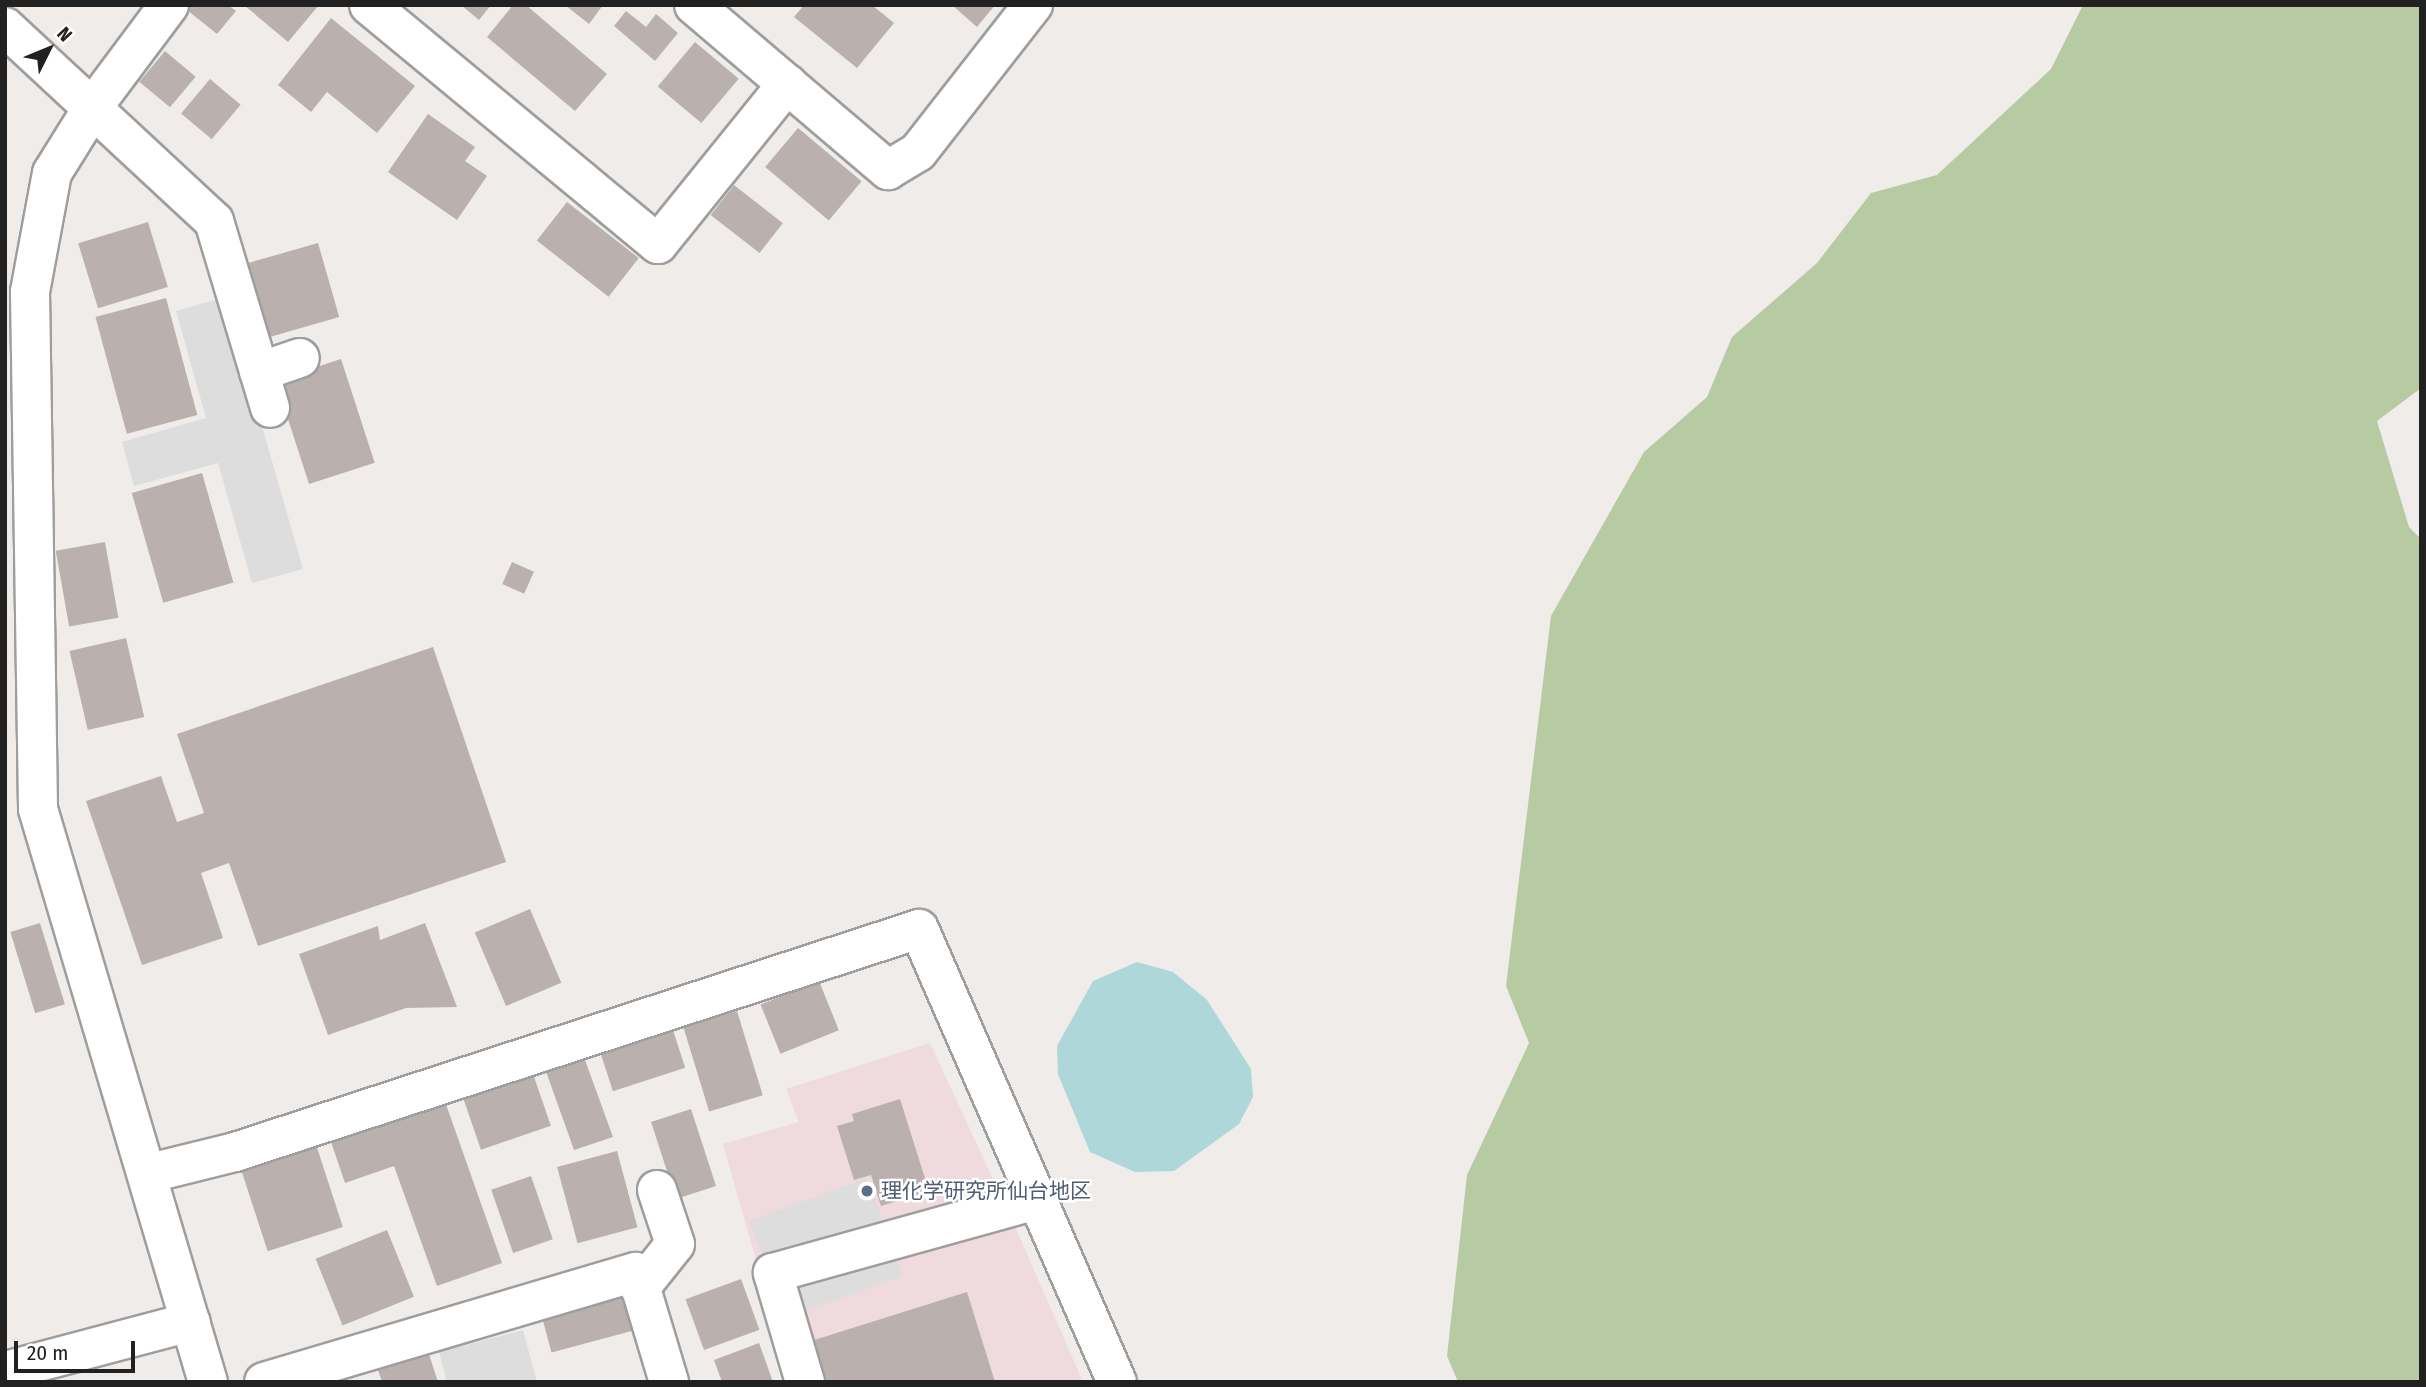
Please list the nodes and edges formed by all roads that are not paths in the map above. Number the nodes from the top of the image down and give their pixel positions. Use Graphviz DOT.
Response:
graph roads {
  1 [pos="169,5"];
  2 [pos="369,5"];
  3 [pos="694,5"];
  4 [pos="1034,5"];
  5 [pos="5,27"];
  6 [pos="787,84"];
  7 [pos="94,104"];
  8 [pos="300,358"];
  9 [pos="259,372"];
  10 [pos="270,408"];
  11 [pos="34,598"];
  12 [pos="5,635"];
  13 [pos="150,1173"];
  14 [pos="657,1190"];
  15 [pos="1039,1199"];
  16 [pos="640,1288"];
  17 [pos="191,1322"];
  18 [pos="5,1371"];
  19 [pos="208,1382"];
  20 [pos="264,1382"];
  21 [pos="669,1382"];
  22 [pos="805,1382"];
  23 [pos="1117,1382"];
  1 -- 7 [label="street"];
  2 -- 6 [label="street"];
  3 -- 6 [label="street"];
  4 -- 6 [label="street"];
  5 -- 7 [label="street"];
  7 -- 9 [label="street"];
  7 -- 11 [label="street"];
  8 -- 9 [label="street"];
  9 -- 10 [label="street"];
  11 -- 12 [label="street"];
  11 -- 13 [label="street"];
  13 -- 15 [label="street"];
  13 -- 17 [label="street"];
  14 -- 16 [label="street"];
  15 -- 22 [label="street"];
  15 -- 23 [label="street"];
  16 -- 20 [label="street"];
  16 -- 21 [label="street"];
  17 -- 18 [label="street"];
  17 -- 19 [label="street"];
}
